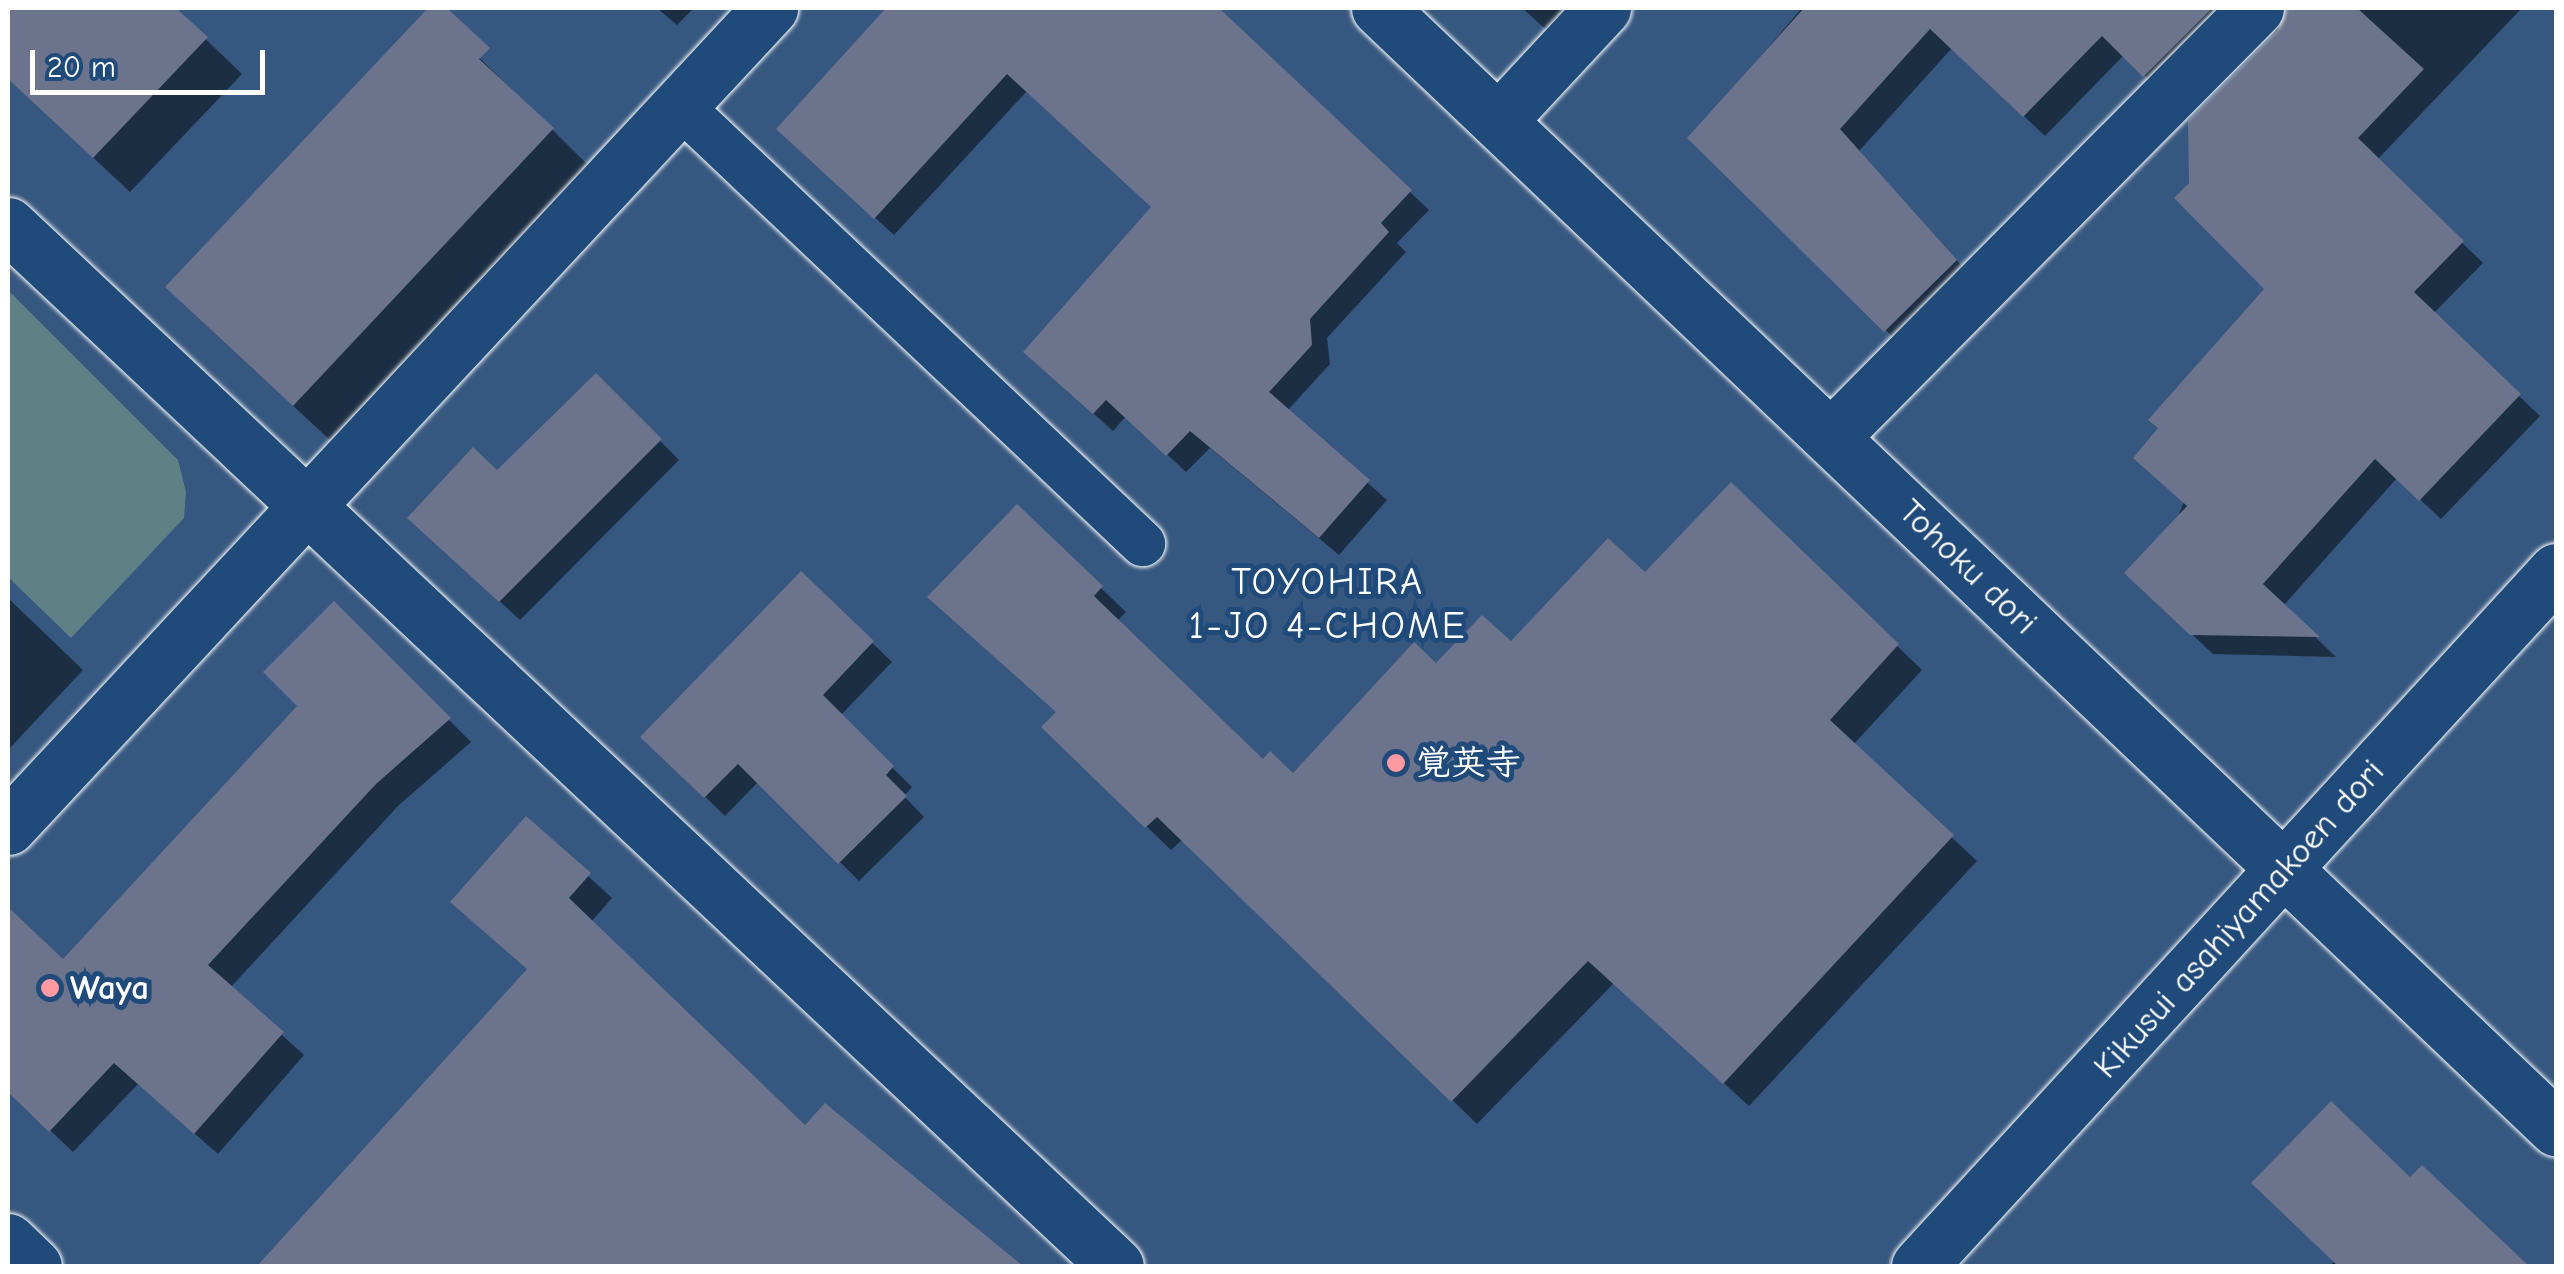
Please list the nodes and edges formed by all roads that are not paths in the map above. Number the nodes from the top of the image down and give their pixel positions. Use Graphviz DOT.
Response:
graph roads {
  1 [pos="770,8"];
  2 [pos="1379,8"];
  3 [pos="1603,8"];
  4 [pos="2256,8"];
  5 [pos="678,104"];
  6 [pos="1499,120"];
  7 [pos="8,225"];
  8 [pos="1834,435"];
  9 [pos="307,509"];
  10 [pos="1142,543"];
  11 [pos="2556,570"];
  12 [pos="8,827"];
  13 [pos="2285,873"];
  14 [pos="2556,1128"];
  15 [pos="8,1241"];
  16 [pos="34,1266"];
  17 [pos="1116,1266"];
  18 [pos="1920,1266"];
  1 -- 5 [label="street"];
  2 -- 6 [label="street, Tohoku dori"];
  3 -- 6 [label="street"];
  4 -- 8 [label="street"];
  5 -- 9 [label="street"];
  5 -- 10 [label="lane"];
  6 -- 8 [label="street, Tohoku dori"];
  7 -- 9 [label="street"];
  8 -- 13 [label="street, Tohoku dori"];
  9 -- 12 [label="street"];
  9 -- 17 [label="street"];
  11 -- 13 [label="street, Kikusui asahiyamakoen dori"];
  13 -- 14 [label="street, Tohoku dori"];
  13 -- 18 [label="street, Kikusui asahiyamakoen dori"];
  15 -- 16 [label="street"];
}
